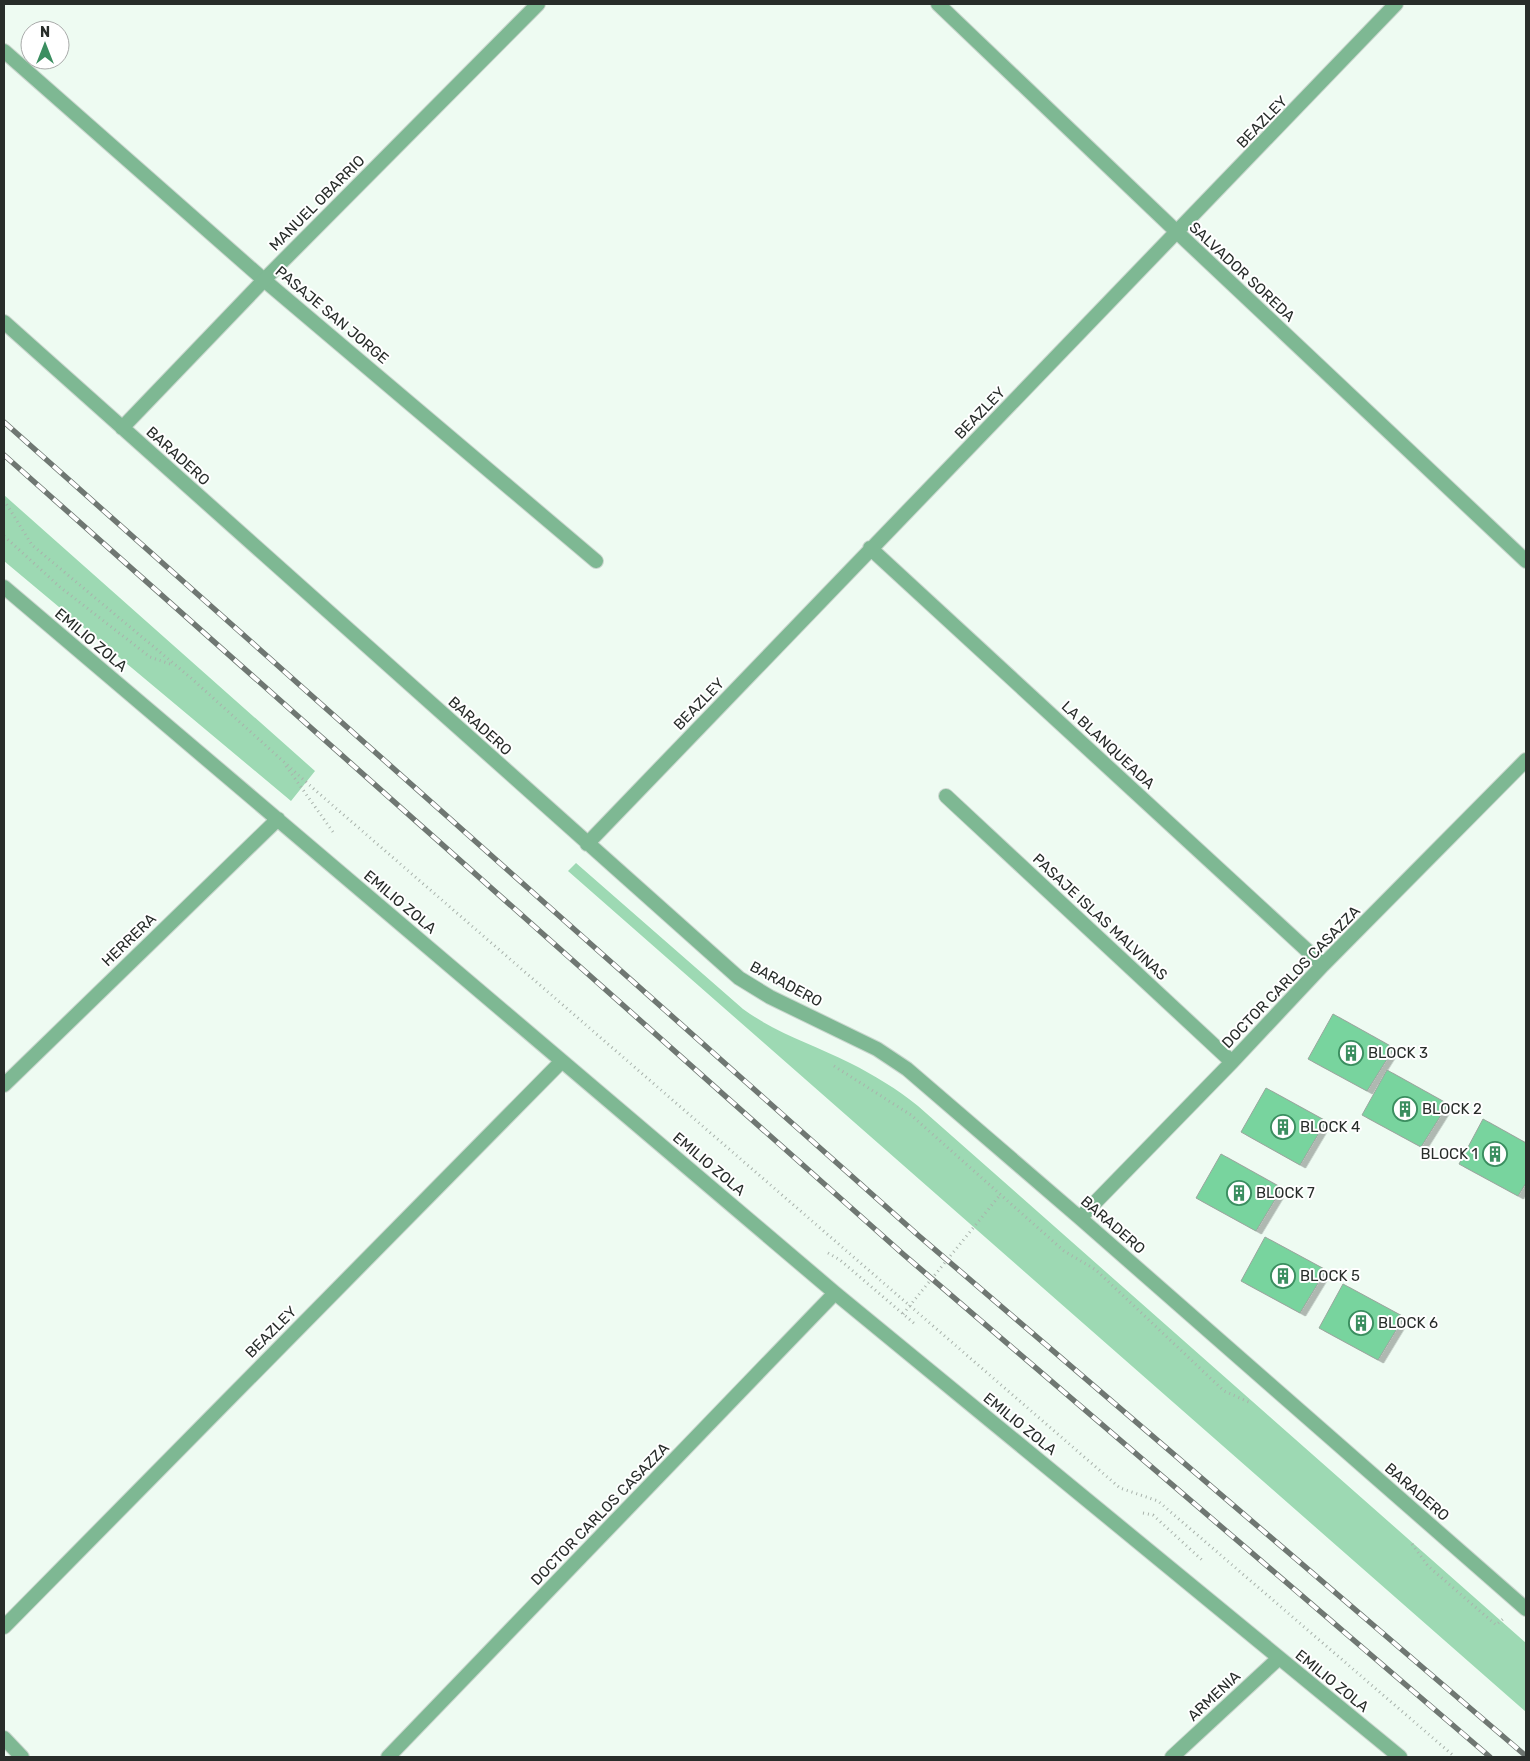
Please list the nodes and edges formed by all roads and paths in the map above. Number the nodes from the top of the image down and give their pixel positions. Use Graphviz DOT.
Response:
graph roads {
  1 [pos="538,4"];
  2 [pos="938,4"];
  3 [pos="1396,4"];
  4 [pos="4,51"];
  5 [pos="1178,233"];
  6 [pos="264,280"];
  7 [pos="4,322"];
  8 [pos="122,428"];
  9 [pos="4,500"];
  10 [pos="4,536"];
  11 [pos="870,548"];
  12 [pos="596,561"];
  13 [pos="1526,562"];
  14 [pos="4,587"];
  15 [pos="176,666"];
  16 [pos="1526,760"];
  17 [pos="283,761"];
  18 [pos="946,796"];
  19 [pos="278,819"];
  20 [pos="335,836"];
  21 [pos="587,844"];
  22 [pos="1323,965"];
  23 [pos="562,1061"];
  24 [pos="1232,1062"];
  25 [pos="834,1066"];
  26 [pos="4,1085"];
  27 [pos="1000,1195"];
  28 [pos="1080,1218"];
  29 [pos="827,1252"];
  30 [pos="835,1293"];
  31 [pos="910,1305"];
  32 [pos="903,1314"];
  33 [pos="918,1327"];
  34 [pos="1256,1408"];
  35 [pos="1139,1512"];
  36 [pos="1408,1537"];
  37 [pos="1203,1561"];
  38 [pos="1523,1607"];
  39 [pos="4,1627"];
  40 [pos="1279,1658"];
  41 [pos="4,1738"];
  42 [pos="22,1757"];
  43 [pos="388,1757"];
  44 [pos="1172,1757"];
  45 [pos="1400,1757"];
  46 [pos="1455,1757"];
  1 -- 6 [label="street, MANUEL OBARRIO"];
  2 -- 5 [label="street, SALVADOR SOREDA"];
  3 -- 5 [label="street, BEAZLEY"];
  4 -- 6 [label="street, PASAJE SAN JORGE"];
  5 -- 11 [label="street, BEAZLEY"];
  5 -- 13 [label="street, SALVADOR SOREDA"];
  6 -- 8 [label="street, MANUEL OBARRIO"];
  6 -- 12 [label="street, PASAJE SAN JORGE"];
  7 -- 8 [label="street, BARADERO"];
  8 -- 21 [label="street, BARADERO"];
  9 -- 15 [label="path"];
  10 -- 15 [label="path"];
  11 -- 21 [label="street, BEAZLEY"];
  11 -- 22 [label="street, LA BLANQUEADA"];
  14 -- 19 [label="street, EMILIO ZOLA"];
  15 -- 17 [label="path"];
  16 -- 22 [label="street, DOCTOR CARLOS CASAZZA"];
  17 -- 20 [label="path"];
  17 -- 31 [label="path"];
  18 -- 24 [label="street, PASAJE ISLAS MALVINAS"];
  19 -- 23 [label="street, EMILIO ZOLA"];
  19 -- 26 [label="street, HERRERA"];
  21 -- 28 [label="street, BARADERO"];
  22 -- 24 [label="street, DOCTOR CARLOS CASAZZA"];
  23 -- 30 [label="street, EMILIO ZOLA"];
  23 -- 39 [label="street, BEAZLEY"];
  24 -- 28 [label="street, DOCTOR CARLOS CASAZZA"];
  25 -- 27 [label="path"];
  27 -- 31 [label="path"];
  27 -- 34 [label="path"];
  28 -- 38 [label="street, BARADERO"];
  29 -- 32 [label="path"];
  30 -- 40 [label="street, EMILIO ZOLA"];
  30 -- 43 [label="street, DOCTOR CARLOS CASAZZA"];
  31 -- 32 [label="path"];
  31 -- 46 [label="path"];
  32 -- 33 [label="path"];
  35 -- 37 [label="path"];
  36 -- 38 [label="path"];
  40 -- 44 [label="street, ARMENIA"];
  40 -- 45 [label="street, EMILIO ZOLA"];
  41 -- 42 [label="street"];
}
